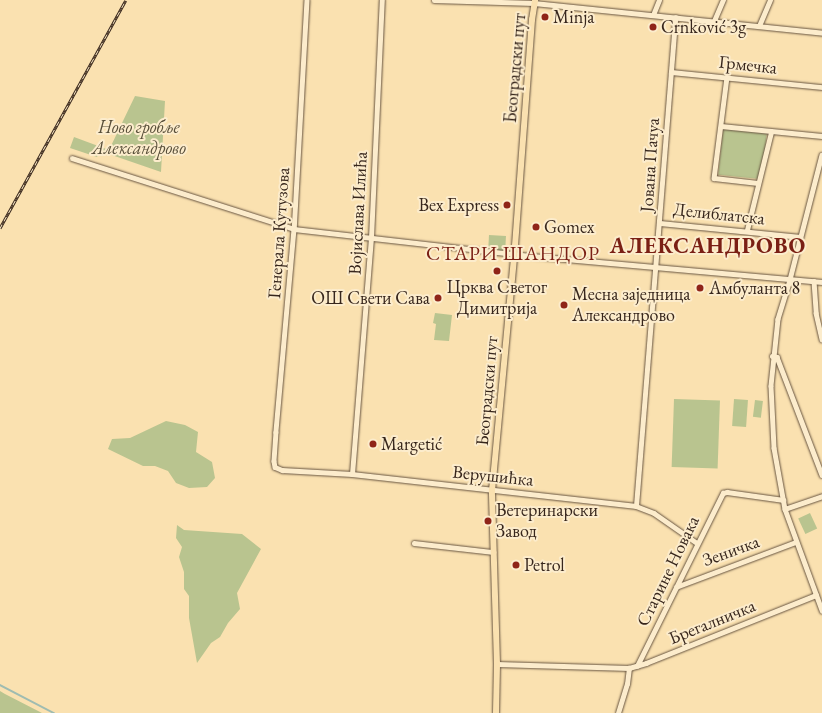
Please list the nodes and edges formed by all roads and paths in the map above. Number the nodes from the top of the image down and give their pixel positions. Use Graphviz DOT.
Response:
graph roads {
  1 [pos="308,0"];
  2 [pos="382,0"];
  3 [pos="434,0"];
  4 [pos="659,0"];
  5 [pos="723,0"];
  6 [pos="770,0"];
  7 [pos="494,1"];
  8 [pos="535,2"];
  9 [pos="653,15"];
  10 [pos="676,18"];
  11 [pos="714,21"];
  12 [pos="759,26"];
  13 [pos="822,33"];
  14 [pos="671,72"];
  15 [pos="727,77"];
  16 [pos="822,87"];
  17 [pos="721,126"];
  18 [pos="771,132"];
  19 [pos="822,136"];
  20 [pos="822,154"];
  21 [pos="72,158"];
  22 [pos="758,183"];
  23 [pos="660,223"];
  24 [pos="294,229"];
  25 [pos="746,230"];
  26 [pos="800,237"];
  27 [pos="371,238"];
  28 [pos="514,254"];
  29 [pos="654,268"];
  30 [pos="790,280"];
  31 [pos="814,281"];
  32 [pos="822,282"];
  33 [pos="822,339"];
  34 [pos="772,356"];
  35 [pos="275,467"];
  36 [pos="352,474"];
  37 [pos="822,475"];
  38 [pos="492,491"];
  39 [pos="822,496"];
  40 [pos="783,500"];
  41 [pos="636,506"];
  42 [pos="785,509"];
  43 [pos="796,542"];
  44 [pos="414,543"];
  45 [pos="697,543"];
  46 [pos="493,552"];
  47 [pos="676,586"];
  48 [pos="816,595"];
  49 [pos="822,610"];
  50 [pos="497,664"];
  51 [pos="637,666"];
  52 [pos="629,668"];
  53 [pos="496,713"];
  54 [pos="618,713"];
  1 -- 24 [label="street, Генерала Кутузова"];
  2 -- 27 [label="street, Војислава Илића"];
  3 -- 7 [label="street"];
  4 -- 9 [label="street"];
  5 -- 11 [label="street"];
  6 -- 12 [label="street"];
  7 -- 8 [label="street"];
  8 -- 9 [label="street"];
  8 -- 28 [label="main road, Београдски пут"];
  9 -- 10 [label="street"];
  10 -- 11 [label="street"];
  10 -- 14 [label="street, Јована Пачуа"];
  11 -- 12 [label="street"];
  12 -- 13 [label="street"];
  14 -- 15 [label="street, Грмечка"];
  14 -- 23 [label="street, Јована Пачуа"];
  15 -- 16 [label="street, Грмечка"];
  15 -- 17 [label="street"];
  17 -- 18 [label="street"];
  17 -- 22 [label="street"];
  18 -- 19 [label="street"];
  18 -- 22 [label="street"];
  20 -- 26 [label="street"];
  21 -- 24 [label="street"];
  22 -- 25 [label="street"];
  23 -- 25 [label="street, Делиблатска"];
  23 -- 29 [label="street, Јована Пачуа"];
  24 -- 27 [label="street"];
  24 -- 35 [label="street, Генерала Кутузова"];
  25 -- 26 [label="street, Делиблатска"];
  26 -- 30 [label="street"];
  27 -- 28 [label="street"];
  27 -- 36 [label="street, Војислава Илића"];
  28 -- 29 [label="street"];
  28 -- 38 [label="main road, Београдски пут"];
  29 -- 30 [label="street"];
  29 -- 41 [label="street, Јована Пачуа"];
  30 -- 31 [label="street"];
  30 -- 34 [label="street"];
  31 -- 32 [label="street"];
  31 -- 33 [label="street"];
  34 -- 37 [label="street"];
  34 -- 40 [label="street"];
  35 -- 36 [label="street, Верушићка"];
  36 -- 38 [label="street, Верушићка"];
  38 -- 41 [label="street, Верушићка"];
  38 -- 46 [label="main road, Београдски пут"];
  39 -- 42 [label="street"];
  40 -- 42 [label="street"];
  40 -- 45 [label="street, Старине Новака"];
  41 -- 45 [label="street, Верушићка"];
  42 -- 43 [label="street"];
  43 -- 47 [label="street, Зеничка"];
  43 -- 48 [label="street"];
  44 -- 46 [label="street"];
  45 -- 47 [label="street, Старине Новака"];
  46 -- 50 [label="main road, Београдски пут"];
  47 -- 51 [label="street, Старине Новака"];
  48 -- 49 [label="street"];
  48 -- 51 [label="street, Брегалничка"];
  50 -- 52 [label="street, Брегалничка"];
  50 -- 53 [label="main road, Београдски пут"];
  51 -- 52 [label="street, Брегалничка"];
  52 -- 54 [label="street"];
}
